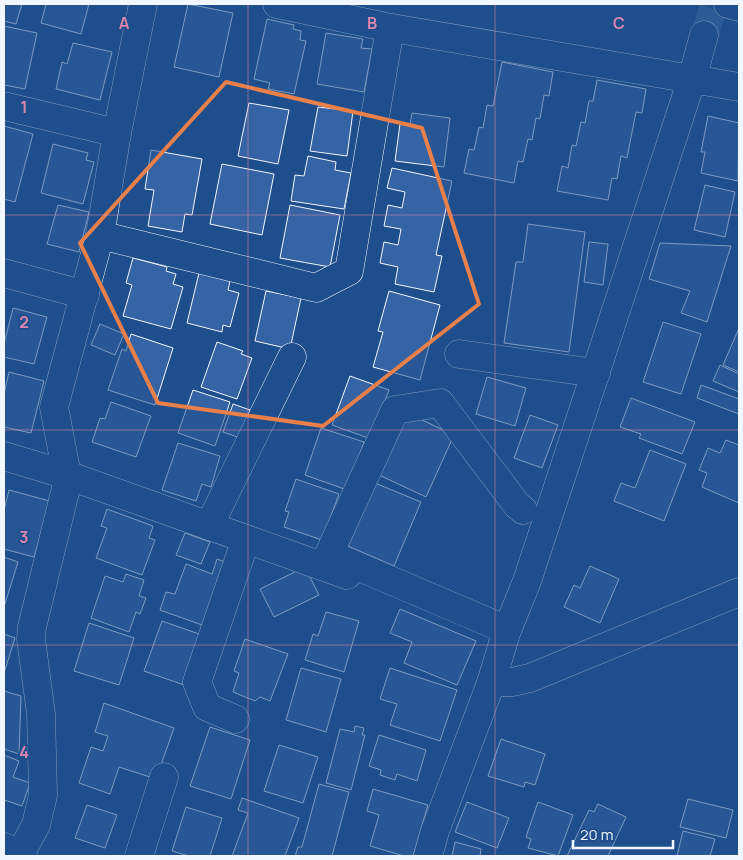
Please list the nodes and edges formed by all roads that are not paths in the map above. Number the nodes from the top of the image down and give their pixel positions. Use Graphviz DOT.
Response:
graph roads {
  1 [pos="143,4"];
  2 [pos="277,4"];
  3 [pos="728,4"];
  4 [pos="739,7"];
  5 [pos="390,28"];
  6 [pos="704,35"];
  7 [pos="692,79"];
  8 [pos="739,87"];
  9 [pos="4,106"];
  10 [pos="117,134"];
  11 [pos="100,235"];
  12 [pos="4,273"];
  13 [pos="85,294"];
  14 [pos="459,354"];
  15 [pos="292,357"];
  16 [pos="596,373"];
  17 [pos="4,456"];
  18 [pos="67,475"];
  19 [pos="523,510"];
  20 [pos="209,526"];
  21 [pos="246,539"];
  22 [pos="360,567"];
  23 [pos="739,592"];
  24 [pos="507,630"];
  25 [pos="490,683"];
  26 [pos="235,719"];
  27 [pos="164,776"];
  28 [pos="16,854"];
  29 [pos="139,856"];
  30 [pos="428,856"];
  1 -- 10 [label="main road"];
  2 -- 5 [label="main road"];
  3 -- 4 [label="main road"];
  5 -- 7 [label="main road"];
  5 -- 11 [label="main road"];
  6 -- 7 [label="main road"];
  7 -- 8 [label="main road"];
  7 -- 16 [label="main road"];
  9 -- 10 [label="main road"];
  10 -- 11 [label="main road"];
  11 -- 13 [label="main road"];
  12 -- 13 [label="main road"];
  13 -- 18 [label="main road"];
  14 -- 16 [label="main road"];
  15 -- 20 [label="main road"];
  16 -- 24 [label="main road"];
  17 -- 18 [label="main road"];
  18 -- 20 [label="main road"];
  18 -- 28 [label="main road"];
  19 -- 22 [label="main road"];
  20 -- 21 [label="main road"];
  21 -- 22 [label="main road"];
  21 -- 26 [label="main road"];
  22 -- 24 [label="main road"];
  23 -- 25 [label="main road"];
  24 -- 25 [label="main road"];
  25 -- 30 [label="main road"];
  27 -- 29 [label="main road"];
}
